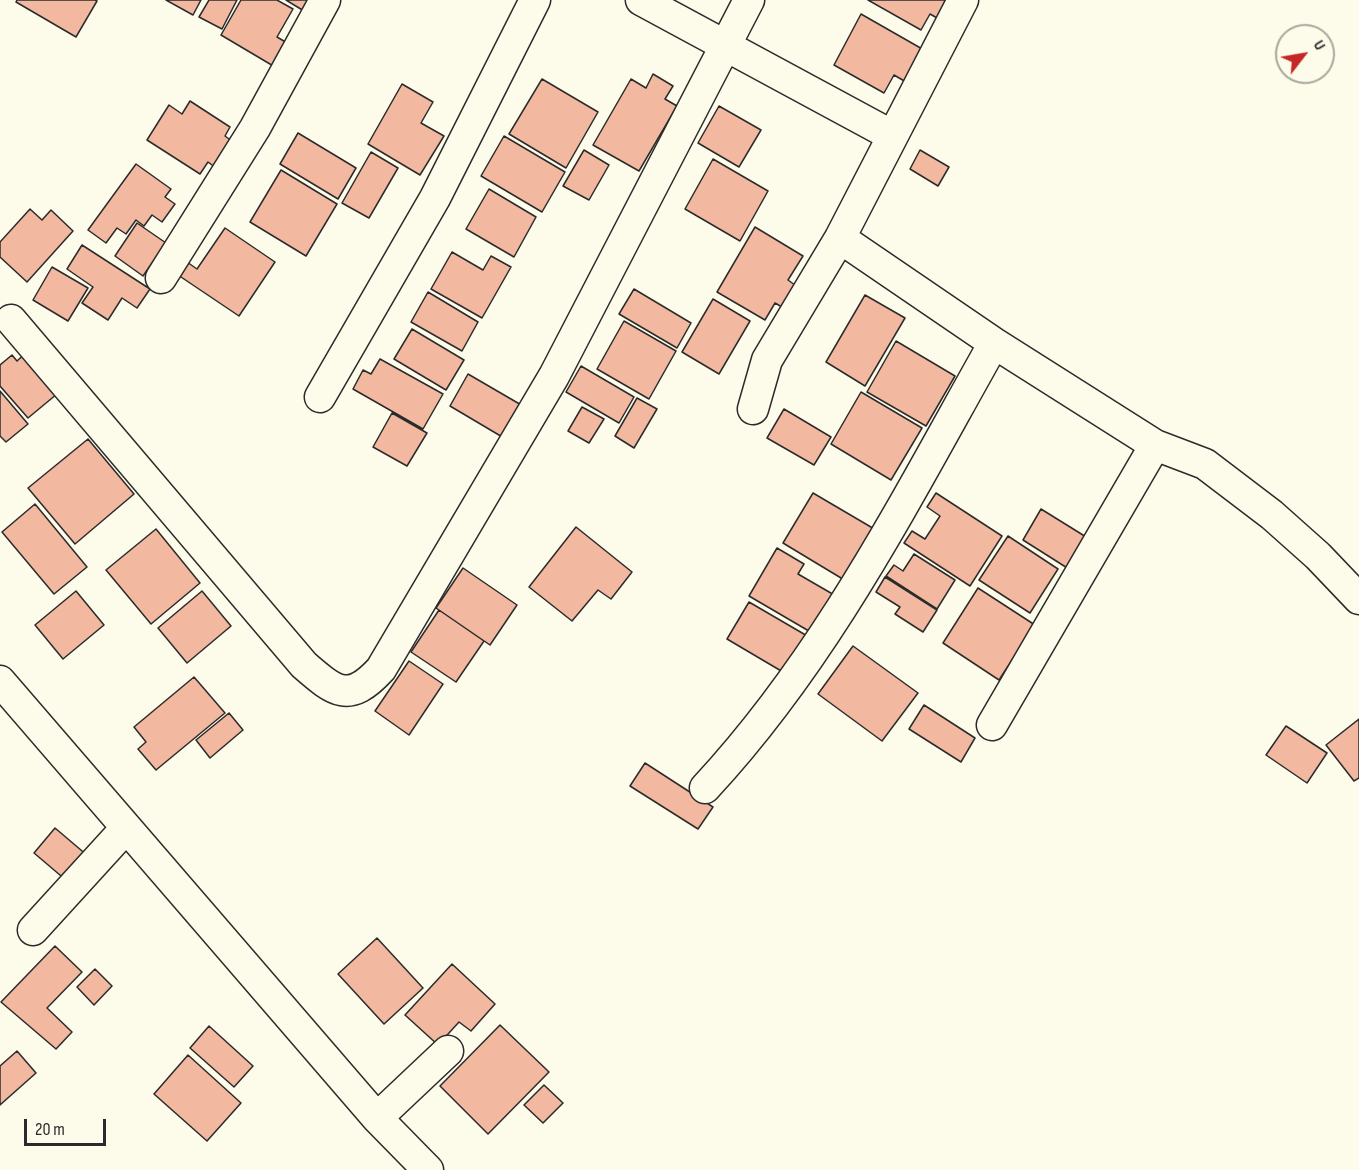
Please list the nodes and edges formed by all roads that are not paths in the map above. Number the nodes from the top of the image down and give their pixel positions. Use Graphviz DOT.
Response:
graph roads {
  1 [pos="324,0"];
  2 [pos="536,0"];
  3 [pos="641,0"];
  4 [pos="749,0"];
  5 [pos="963,0"];
  6 [pos="725,45"];
  7 [pos="891,135"];
  8 [pos="840,238"];
  9 [pos="161,278"];
  10 [pos="4,319"];
  11 [pos="994,343"];
  12 [pos="320,397"];
  13 [pos="753,409"];
  14 [pos="1155,445"];
  15 [pos="1359,599"];
  16 [pos="0,681"];
  17 [pos="992,725"];
  18 [pos="705,788"];
  19 [pos="126,828"];
  20 [pos="33,930"];
  21 [pos="448,1051"];
  22 [pos="378,1118"];
  23 [pos="419,1166"];
  1 -- 9 [label="street"];
  2 -- 12 [label="street"];
  3 -- 6 [label="street"];
  4 -- 6 [label="street"];
  5 -- 7 [label="street"];
  6 -- 7 [label="street"];
  6 -- 10 [label="street"];
  7 -- 8 [label="street"];
  8 -- 11 [label="street"];
  8 -- 13 [label="street"];
  11 -- 14 [label="street"];
  11 -- 18 [label="street"];
  14 -- 15 [label="street"];
  14 -- 17 [label="street"];
  16 -- 19 [label="street"];
  19 -- 20 [label="street"];
  19 -- 22 [label="street"];
  21 -- 22 [label="street"];
  22 -- 23 [label="street"];
}
